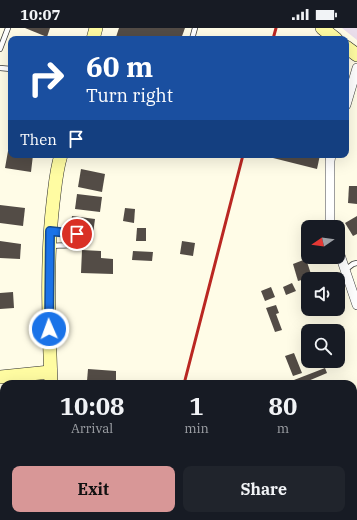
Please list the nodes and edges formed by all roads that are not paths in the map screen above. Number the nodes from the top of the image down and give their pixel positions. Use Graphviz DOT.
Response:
graph roads {
  1 [pos="8,28"];
  2 [pos="322,28"];
  3 [pos="332,36"];
  4 [pos="0,49"];
  5 [pos="357,68"];
  6 [pos="349,95"];
  7 [pos="60,158"];
  8 [pos="331,158"];
  9 [pos="330,220"];
  10 [pos="50,231"];
  11 [pos="50,246"];
  12 [pos="357,263"];
  13 [pos="343,264"];
  14 [pos="345,270"];
  15 [pos="357,304"];
  16 [pos="0,377"];
  17 [pos="51,378"];
  1 -- 4 [label="lane"];
  2 -- 3 [label="main road"];
  5 -- 6 [label="street"];
  7 -- 10 [label="main road"];
  8 -- 9 [label="street"];
  10 -- 11 [label="main road"];
  10 -- 11 [label="lane"];
  11 -- 17 [label="main road"];
  12 -- 14 [label="lane"];
  13 -- 14 [label="street"];
  14 -- 15 [label="street"];
  16 -- 17 [label="main road"];
}
